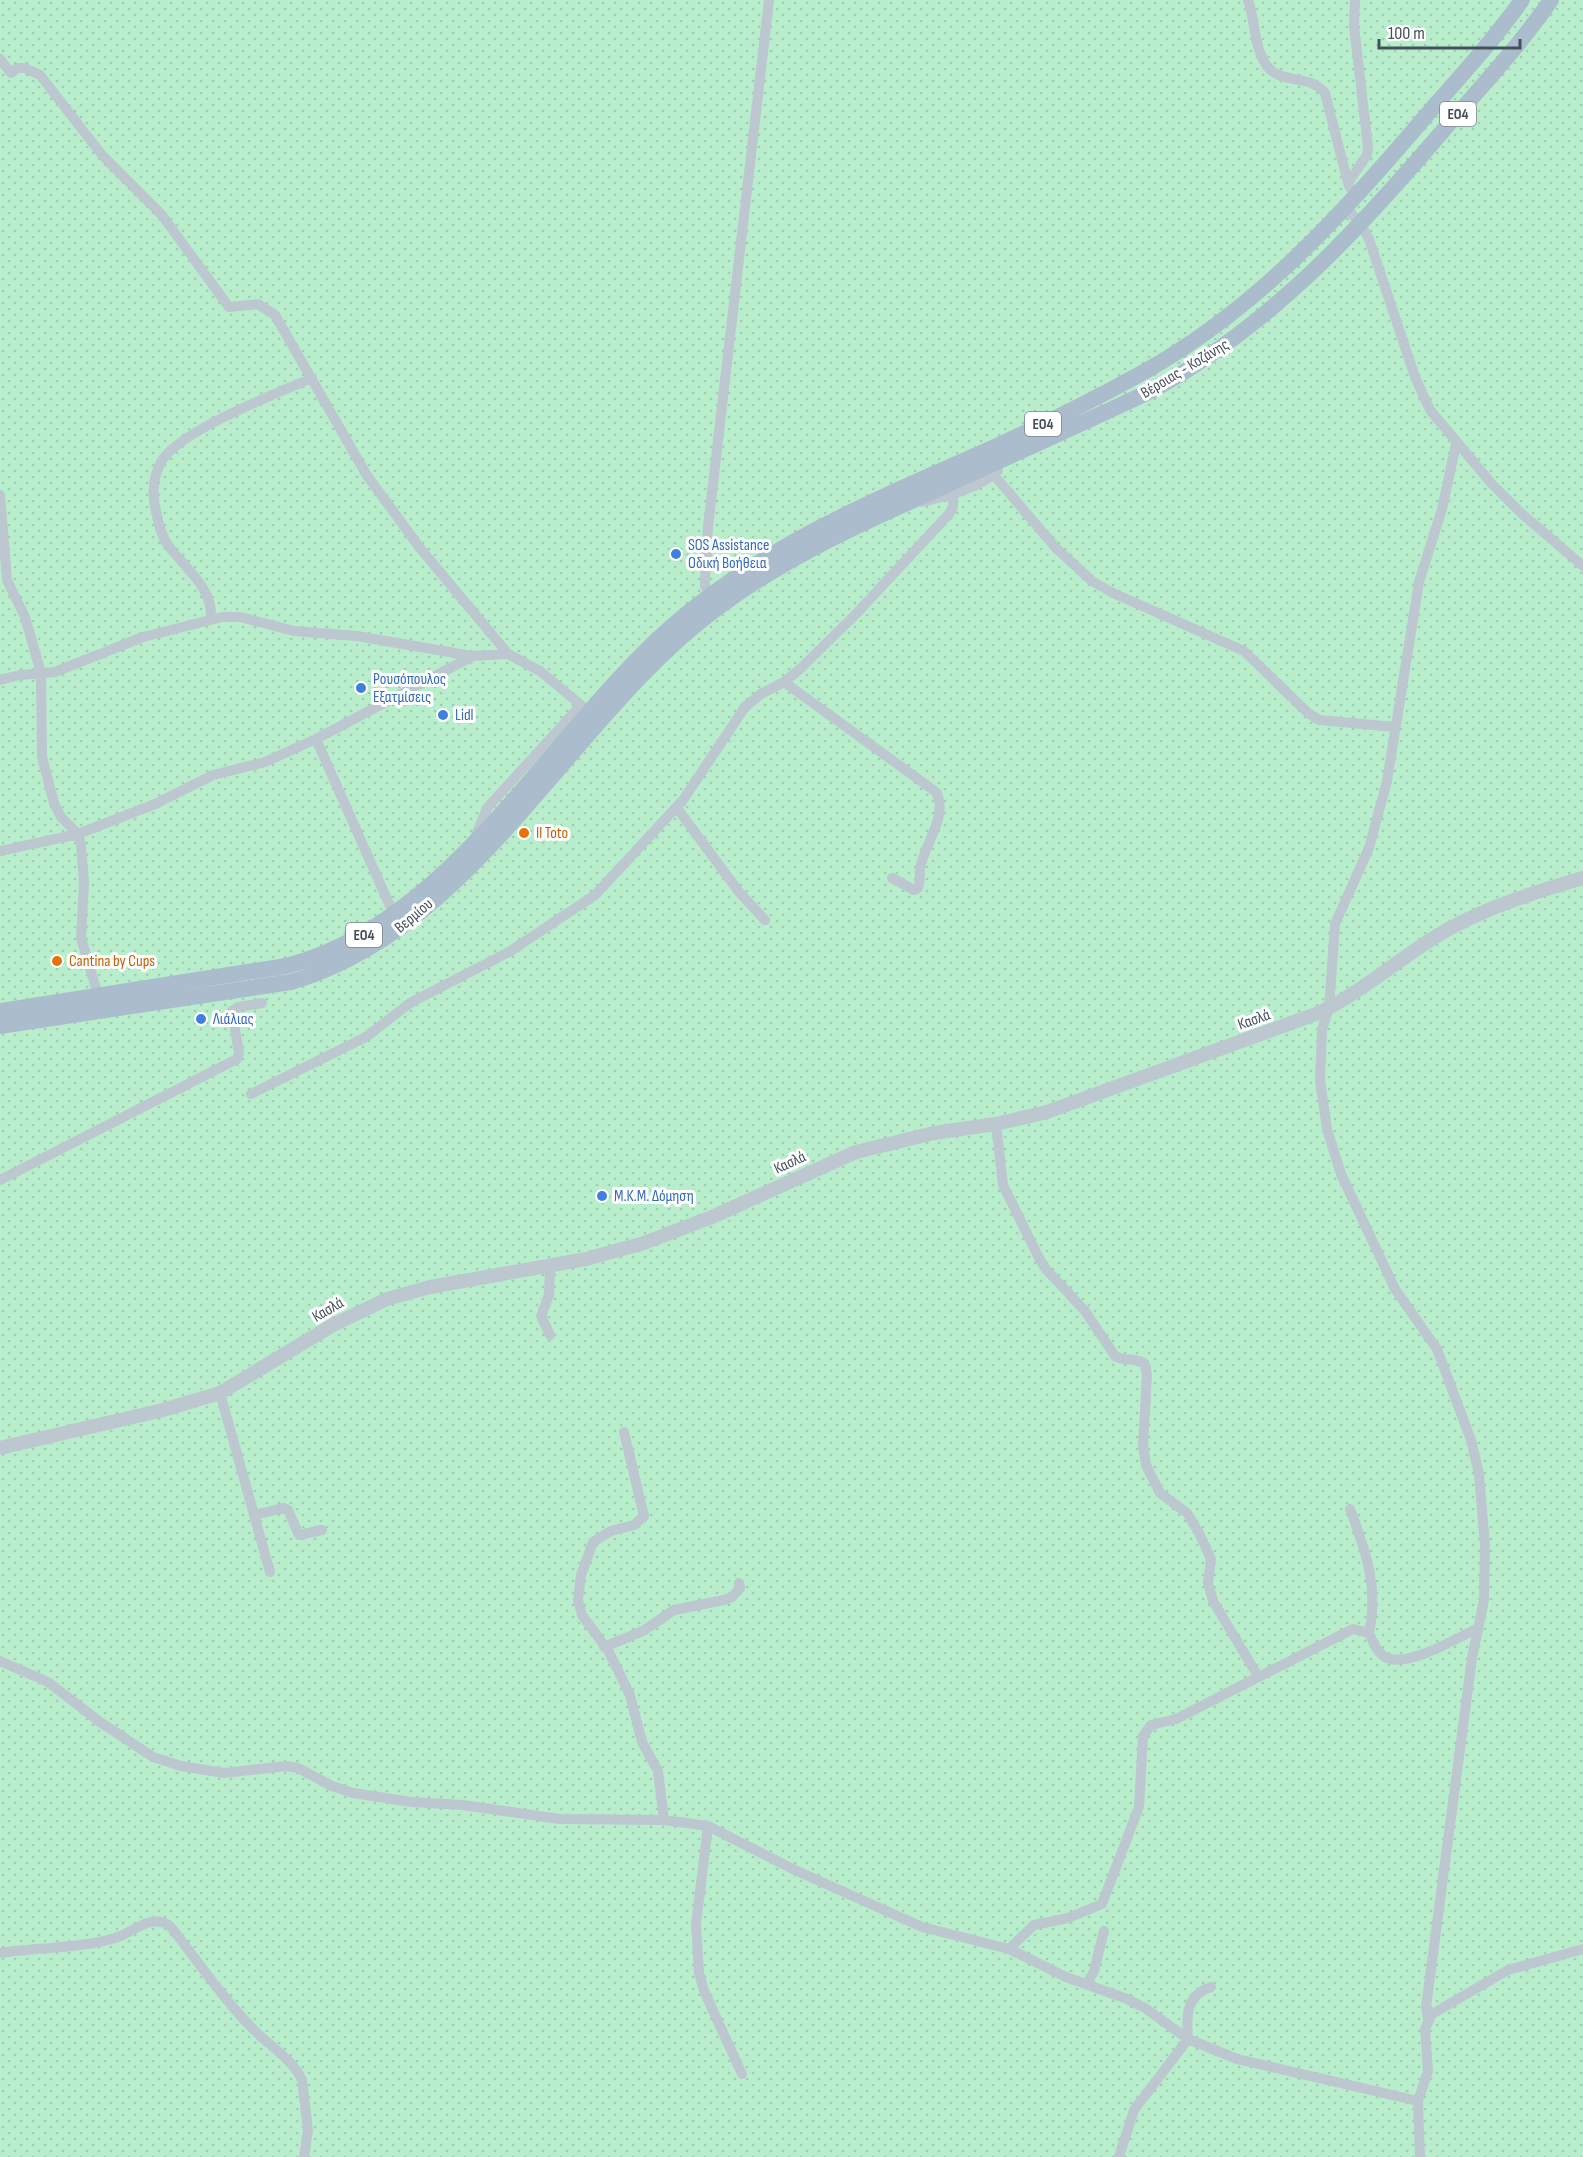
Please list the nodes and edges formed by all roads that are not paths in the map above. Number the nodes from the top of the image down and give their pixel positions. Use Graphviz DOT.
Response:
graph roads {
  1 [pos="768,0"];
  2 [pos="1248,0"];
  3 [pos="1355,0"];
  4 [pos="1522,0"];
  5 [pos="1551,0"];
  6 [pos="0,59"];
  7 [pos="1348,183"];
  8 [pos="1351,204"];
  9 [pos="1360,223"];
  10 [pos="312,378"];
  11 [pos="1051,439"];
  12 [pos="1456,444"];
  13 [pos="994,475"];
  14 [pos="0,495"];
  15 [pos="953,495"];
  16 [pos="881,514"];
  17 [pos="1583,566"];
  18 [pos="3,571"];
  19 [pos="715,601"];
  20 [pos="211,618"];
  21 [pos="508,654"];
  22 [pos="473,656"];
  23 [pos="41,674"];
  24 [pos="0,680"];
  25 [pos="784,682"];
  26 [pos="590,713"];
  27 [pos="1395,727"];
  28 [pos="316,739"];
  29 [pos="677,808"];
  30 [pos="78,834"];
  31 [pos="0,851"];
  32 [pos="892,878"];
  33 [pos="1583,878"];
  34 [pos="394,915"];
  35 [pos="765,920"];
  36 [pos="98,995"];
  37 [pos="262,1004"];
  38 [pos="1329,1008"];
  39 [pos="0,1011"];
  40 [pos="0,1026"];
  41 [pos="251,1094"];
  42 [pos="996,1124"];
  43 [pos="0,1180"];
  44 [pos="550,1266"];
  45 [pos="550,1335"];
  46 [pos="220,1394"];
  47 [pos="624,1432"];
  48 [pos="0,1448"];
  49 [pos="1350,1509"];
  50 [pos="255,1515"];
  51 [pos="322,1530"];
  52 [pos="270,1572"];
  53 [pos="740,1582"];
  54 [pos="1478,1628"];
  55 [pos="1369,1633"];
  56 [pos="604,1647"];
  57 [pos="0,1661"];
  58 [pos="1258,1676"];
  59 [pos="664,1820"];
  60 [pos="708,1826"];
  61 [pos="1104,1931"];
  62 [pos="1009,1949"];
  63 [pos="1583,1949"];
  64 [pos="0,1953"];
  65 [pos="1087,1984"];
  66 [pos="1211,1987"];
  67 [pos="1428,2020"];
  68 [pos="1188,2040"];
  69 [pos="742,2074"];
  70 [pos="1418,2101"];
  71 [pos="304,2157"];
  72 [pos="1119,2157"];
  73 [pos="1420,2157"];
  1 -- 19 [label="street"];
  2 -- 7 [label="street"];
  3 -- 7 [label="street"];
  4 -- 8 [label="main road, Βέροιας - Κοζάνης / ΕΟ4"];
  5 -- 9 [label="main road, Βέροιας - Κοζάνης / ΕΟ4"];
  6 -- 10 [label="street"];
  7 -- 8 [label="street"];
  8 -- 9 [label="street"];
  8 -- 19 [label="main road, Βέροιας - Κοζάνης / ΕΟ4"];
  9 -- 11 [label="main road, Βέροιας - Κοζάνης / ΕΟ4"];
  9 -- 12 [label="street"];
  10 -- 20 [label="street"];
  10 -- 21 [label="street"];
  11 -- 13 [label="street"];
  11 -- 16 [label="main road, Βέροιας - Κοζάνης / ΕΟ4"];
  12 -- 17 [label="street"];
  12 -- 27 [label="street"];
  13 -- 15 [label="street"];
  13 -- 27 [label="street"];
  14 -- 18 [label="street"];
  15 -- 16 [label="street"];
  15 -- 25 [label="street"];
  16 -- 19 [label="main road, Βέροιας - Κοζάνης / ΕΟ4"];
  18 -- 23 [label="street"];
  19 -- 26 [label="main road, Βερμίου / ΕΟ4"];
  20 -- 22 [label="street"];
  20 -- 23 [label="street"];
  21 -- 22 [label="street"];
  21 -- 26 [label="street"];
  22 -- 28 [label="street"];
  23 -- 24 [label="street"];
  23 -- 30 [label="street"];
  25 -- 29 [label="street"];
  25 -- 32 [label="street"];
  26 -- 34 [label="main road, Βερμίου / ΕΟ4"];
  26 -- 40 [label="main road, Βερμίου / ΕΟ4"];
  27 -- 38 [label="street"];
  28 -- 30 [label="street"];
  28 -- 34 [label="street"];
  29 -- 35 [label="street"];
  29 -- 41 [label="street"];
  30 -- 31 [label="street"];
  30 -- 36 [label="street"];
  33 -- 38 [label="street, Κασλά"];
  34 -- 36 [label="main road, Βερμίου / ΕΟ4"];
  36 -- 39 [label="main road, Βερμίου / ΕΟ4"];
  37 -- 43 [label="street"];
  38 -- 42 [label="street, Κασλά"];
  38 -- 54 [label="street"];
  42 -- 44 [label="street, Κασλά"];
  42 -- 58 [label="street"];
  44 -- 45 [label="street"];
  44 -- 46 [label="street, Κασλά"];
  46 -- 48 [label="street, Κασλά"];
  46 -- 50 [label="street"];
  47 -- 56 [label="street"];
  49 -- 55 [label="street"];
  50 -- 51 [label="street"];
  50 -- 52 [label="street"];
  53 -- 56 [label="street"];
  54 -- 55 [label="street"];
  54 -- 67 [label="street"];
  55 -- 58 [label="street"];
  56 -- 59 [label="street"];
  57 -- 59 [label="street"];
  58 -- 62 [label="street"];
  59 -- 60 [label="street"];
  60 -- 62 [label="street"];
  60 -- 69 [label="street"];
  61 -- 65 [label="street"];
  62 -- 65 [label="street"];
  63 -- 67 [label="street"];
  64 -- 71 [label="street"];
  65 -- 68 [label="street"];
  66 -- 68 [label="street"];
  67 -- 70 [label="street"];
  68 -- 70 [label="street"];
  68 -- 72 [label="street"];
  70 -- 73 [label="street"];
}
